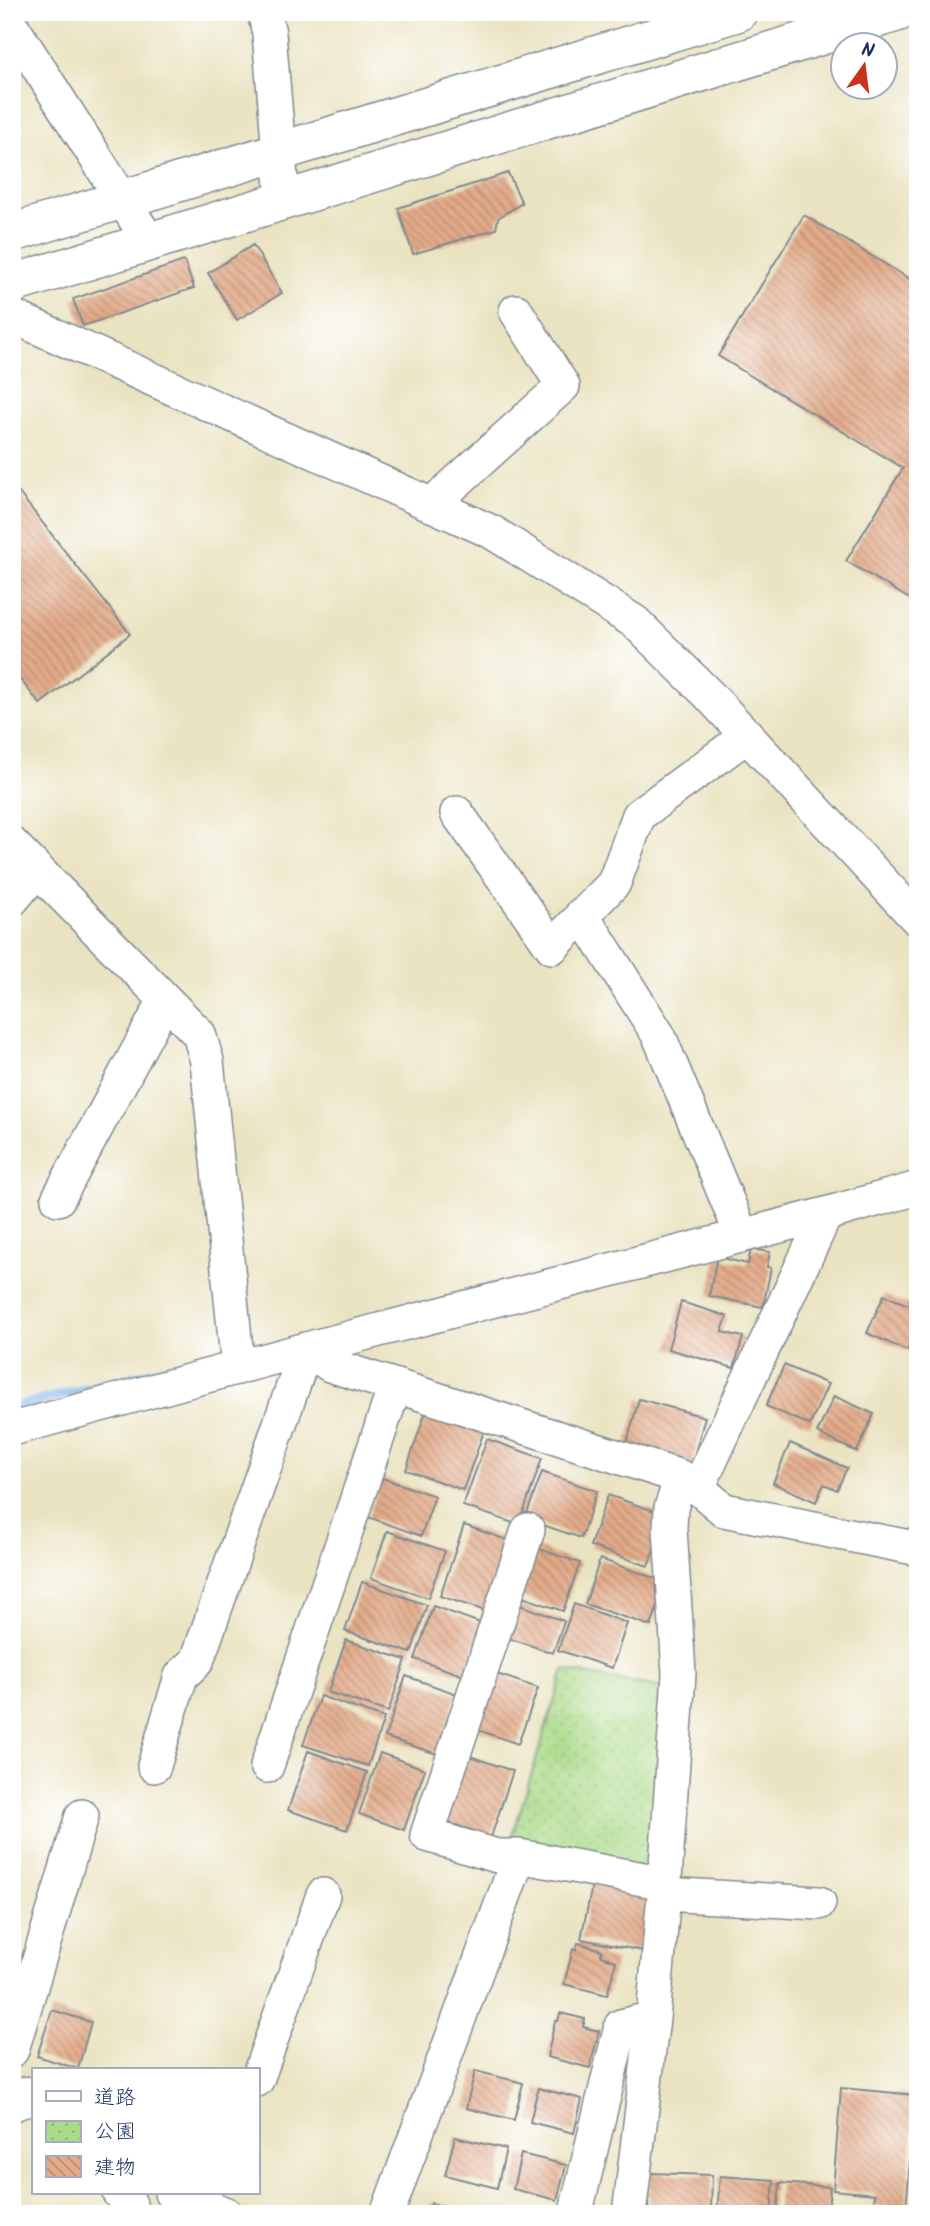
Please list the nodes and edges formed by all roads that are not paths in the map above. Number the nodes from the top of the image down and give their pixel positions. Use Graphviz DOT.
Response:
graph roads {
  1 [pos="264,12"];
  2 [pos="738,12"];
  3 [pos="898,12"];
  4 [pos="12,26"];
  5 [pos="280,150"];
  6 [pos="123,198"];
  7 [pos="283,201"];
  8 [pos="12,233"];
  9 [pos="149,242"];
  10 [pos="12,284"];
  11 [pos="516,312"];
  12 [pos="12,316"];
  13 [pos="431,505"];
  14 [pos="748,736"];
  15 [pos="457,813"];
  16 [pos="12,844"];
  17 [pos="37,870"];
  18 [pos="12,900"];
  19 [pos="582,914"];
  20 [pos="918,920"];
  21 [pos="165,1000"];
  22 [pos="915,1192"];
  23 [pos="58,1199"];
  24 [pos="826,1214"];
  25 [pos="742,1236"];
  26 [pos="306,1349"];
  27 [pos="238,1368"];
  28 [pos="393,1394"];
  29 [pos="12,1429"];
  30 [pos="689,1483"];
  31 [pos="528,1530"];
  32 [pos="917,1546"];
  33 [pos="154,1766"];
  34 [pos="267,1766"];
  35 [pos="82,1816"];
  36 [pos="519,1856"];
  37 [pos="664,1888"];
  38 [pos="323,1895"];
  39 [pos="819,1903"];
  40 [pos="653,2018"];
  41 [pos="12,2050"];
  42 [pos="259,2074"];
  43 [pos="120,2194"];
  44 [pos="176,2194"];
  45 [pos="218,2205"];
  46 [pos="131,2214"];
  47 [pos="387,2214"];
  48 [pos="579,2214"];
  49 [pos="629,2214"];
  1 -- 5 [label="street"];
  2 -- 5 [label="street"];
  3 -- 7 [label="street"];
  4 -- 6 [label="street"];
  5 -- 6 [label="street"];
  5 -- 7 [label="street"];
  6 -- 8 [label="street"];
  6 -- 9 [label="street"];
  7 -- 9 [label="street"];
  9 -- 10 [label="street"];
  11 -- 13 [label="street"];
  12 -- 13 [label="street"];
  13 -- 14 [label="street"];
  14 -- 19 [label="street"];
  14 -- 20 [label="street"];
  15 -- 19 [label="street"];
  16 -- 17 [label="street"];
  17 -- 18 [label="street"];
  17 -- 21 [label="street"];
  19 -- 25 [label="street"];
  21 -- 23 [label="street"];
  21 -- 27 [label="street"];
  22 -- 24 [label="street"];
  24 -- 25 [label="street"];
  24 -- 30 [label="street"];
  25 -- 26 [label="street"];
  26 -- 27 [label="street"];
  26 -- 28 [label="street"];
  26 -- 33 [label="street"];
  27 -- 29 [label="street"];
  28 -- 30 [label="street"];
  28 -- 34 [label="street"];
  30 -- 32 [label="street"];
  30 -- 37 [label="street"];
  31 -- 36 [label="street"];
  35 -- 41 [label="street"];
  36 -- 37 [label="street"];
  36 -- 47 [label="street"];
  37 -- 39 [label="street"];
  37 -- 40 [label="street"];
  38 -- 42 [label="street"];
  40 -- 48 [label="street"];
  40 -- 49 [label="street"];
  43 -- 46 [label="street"];
  44 -- 45 [label="street"];
}
